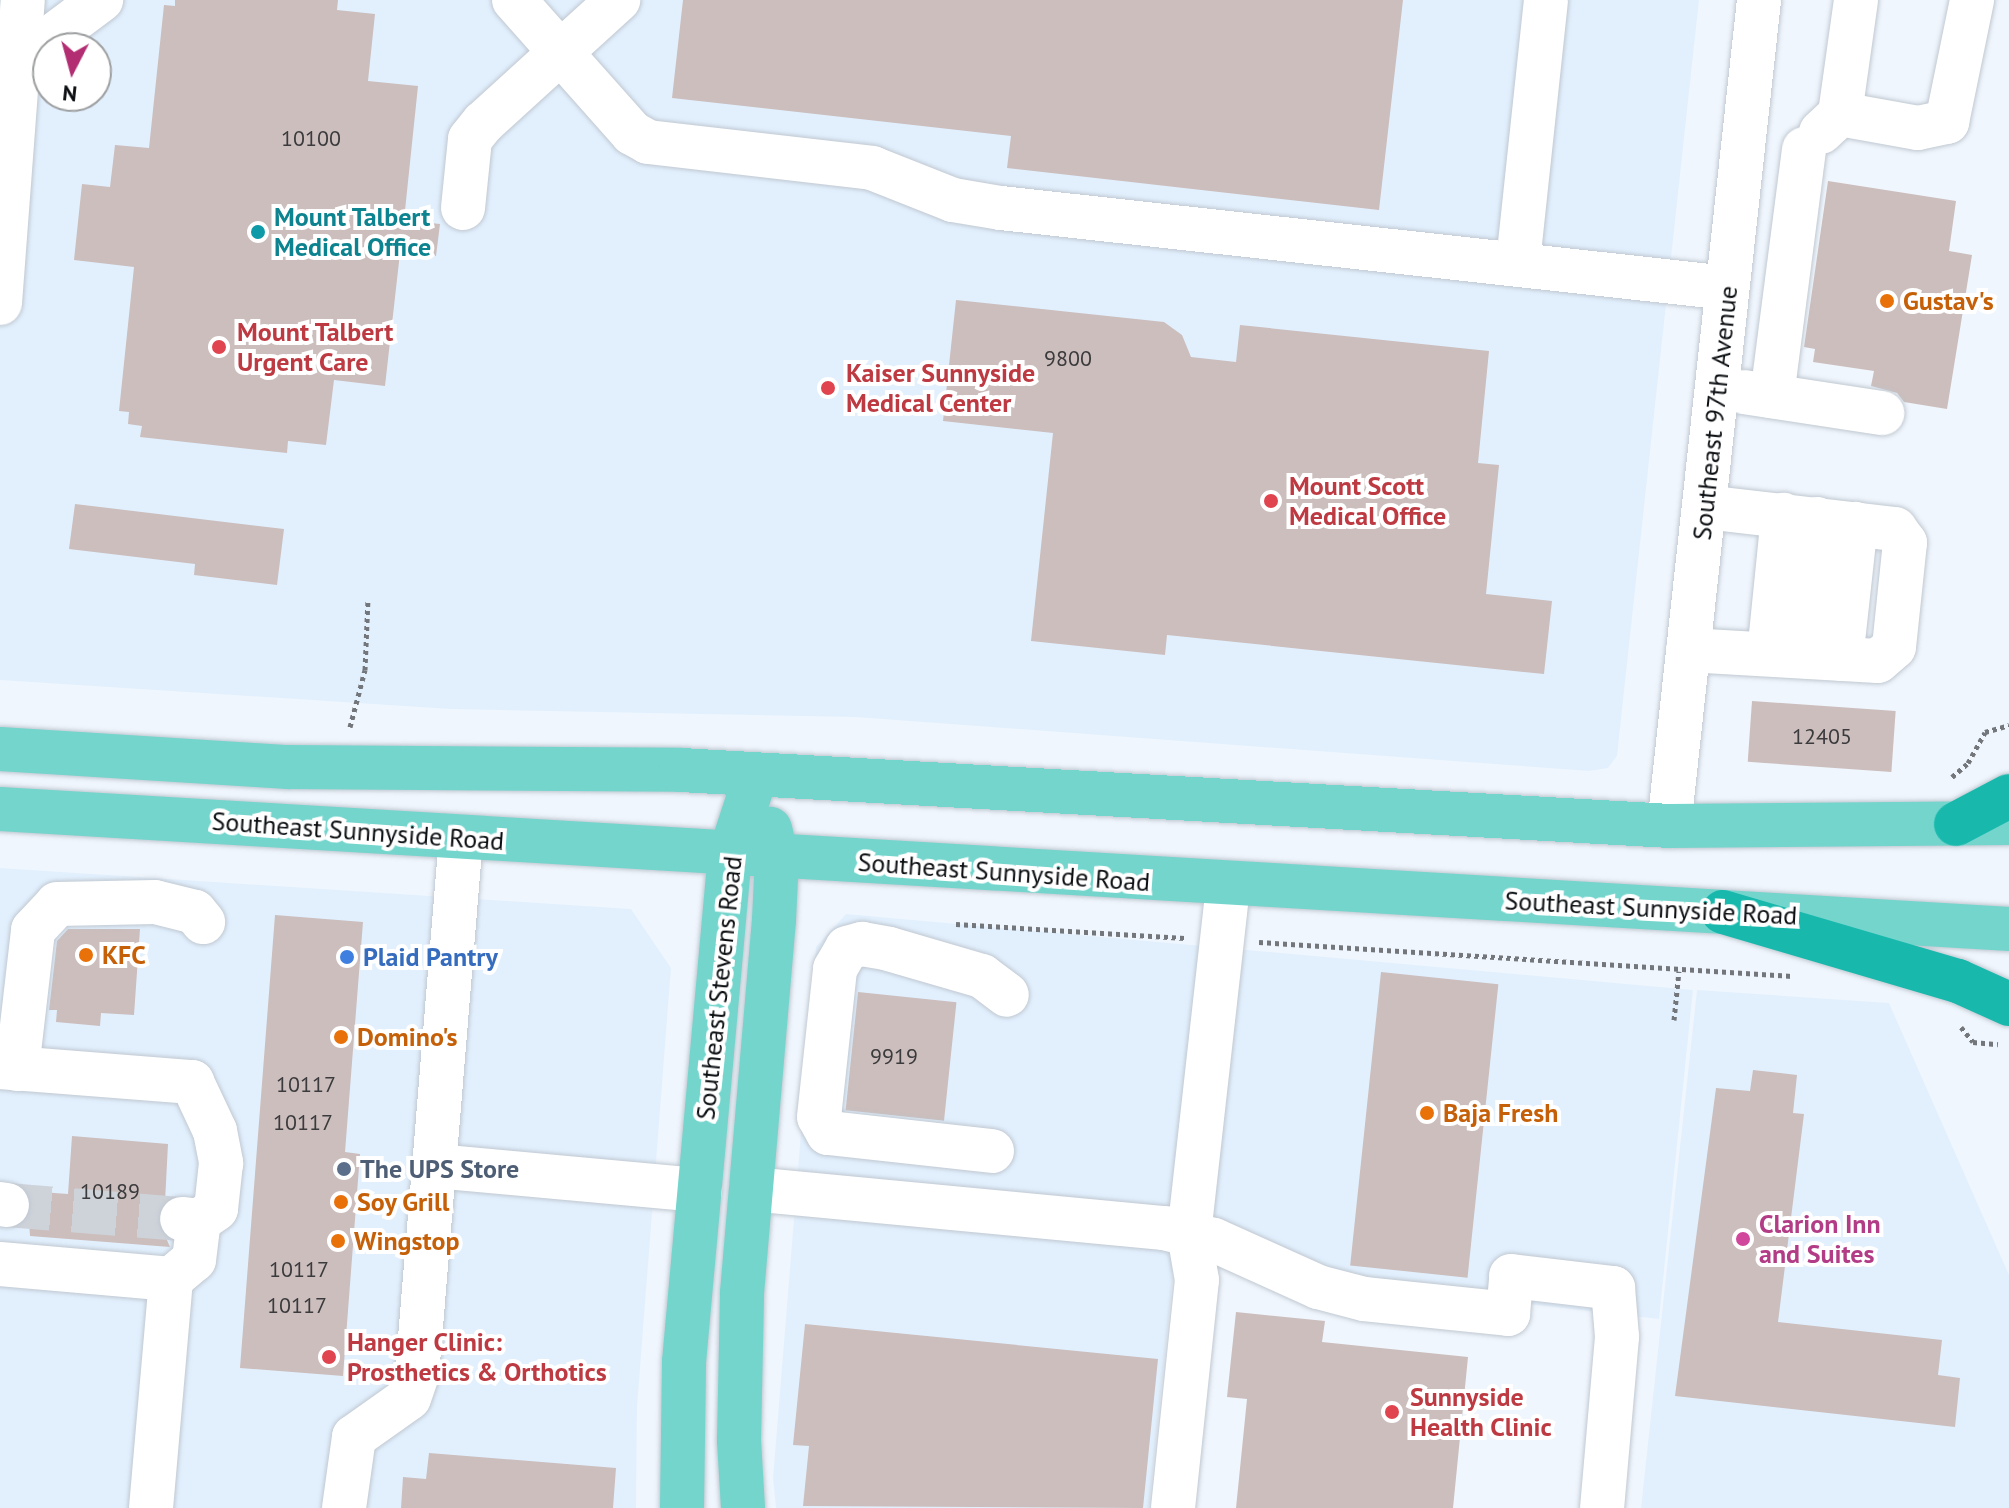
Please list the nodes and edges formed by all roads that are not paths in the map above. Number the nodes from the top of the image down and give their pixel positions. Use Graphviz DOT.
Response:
graph roads {
  1 [pos="23,0"];
  2 [pos="101,0"];
  3 [pos="514,0"];
  4 [pos="618,0"];
  5 [pos="1546,0"];
  6 [pos="1759,0"];
  7 [pos="1856,0"];
  8 [pos="1972,0"];
  9 [pos="560,53"];
  10 [pos="11,58"];
  11 [pos="1840,114"];
  12 [pos="1744,142"];
  13 [pos="1804,149"];
  14 [pos="463,208"];
  15 [pos="1518,262"];
  16 [pos="1728,288"];
  17 [pos="0,303"];
  18 [pos="1718,388"];
  19 [pos="1772,396"];
  20 [pos="1882,413"];
  21 [pos="1705,507"];
  22 [pos="1819,519"];
  23 [pos="1688,650"];
  24 [pos="1804,656"];
  25 [pos="0,749"];
  26 [pos="756,775"];
  27 [pos="2009,796"];
  28 [pos="0,809"];
  29 [pos="2009,823"];
  30 [pos="1956,824"];
  31 [pos="1669,826"];
  32 [pos="461,838"];
  33 [pos="730,854"];
  34 [pos="777,857"];
  35 [pos="1228,885"];
  36 [pos="1723,912"];
  37 [pos="203,922"];
  38 [pos="2009,929"];
  39 [pos="1007,995"];
  40 [pos="2009,1004"];
  41 [pos="9,1068"];
  42 [pos="992,1151"];
  43 [pos="435,1166"];
  44 [pos="751,1189"];
  45 [pos="700,1190"];
  46 [pos="1189,1234"];
  47 [pos="0,1264"];
  48 [pos="171,1279"];
  49 [pos="151,1508"];
  50 [pos="344,1508"];
  51 [pos="682,1508"];
  52 [pos="743,1508"];
  53 [pos="1173,1508"];
  54 [pos="1602,1508"];
  1 -- 10 [label="street"];
  2 -- 10 [label="street"];
  3 -- 9 [label="street"];
  4 -- 9 [label="street"];
  5 -- 15 [label="street"];
  6 -- 12 [label="street, Southeast 97th Avenue"];
  7 -- 11 [label="street"];
  8 -- 11 [label="street"];
  9 -- 14 [label="street"];
  9 -- 15 [label="street"];
  10 -- 17 [label="street"];
  11 -- 13 [label="street"];
  12 -- 13 [label="street"];
  12 -- 16 [label="street, Southeast 97th Avenue"];
  13 -- 19 [label="street"];
  15 -- 16 [label="street"];
  16 -- 18 [label="street, Southeast 97th Avenue"];
  18 -- 19 [label="street"];
  18 -- 21 [label="street, Southeast 97th Avenue"];
  19 -- 20 [label="street"];
  21 -- 22 [label="street"];
  21 -- 23 [label="street, Southeast 97th Avenue"];
  22 -- 24 [label="street"];
  22 -- 24 [label="street"];
  23 -- 24 [label="street"];
  23 -- 31 [label="street, Southeast 97th Avenue"];
  25 -- 26 [label="main road"];
  26 -- 31 [label="main road"];
  26 -- 33 [label="main road, Southeast Stevens Road"];
  26 -- 34 [label="main road, Southeast Stevens Road"];
  27 -- 30 [label="highway"];
  28 -- 32 [label="main road, Southeast Sunnyside Road"];
  29 -- 30 [label="main road"];
  30 -- 31 [label="main road"];
  32 -- 33 [label="main road, Southeast Sunnyside Road"];
  32 -- 43 [label="street"];
  33 -- 34 [label="main road, Southeast Sunnyside Road"];
  33 -- 45 [label="main road, Southeast Stevens Road"];
  34 -- 35 [label="main road, Southeast Sunnyside Road"];
  34 -- 44 [label="main road, Southeast Stevens Road"];
  35 -- 36 [label="main road, Southeast Sunnyside Road"];
  35 -- 46 [label="street"];
  36 -- 38 [label="main road, Southeast Sunnyside Road"];
  36 -- 40 [label="highway"];
  37 -- 41 [label="street"];
  39 -- 42 [label="street"];
  41 -- 48 [label="street"];
  43 -- 45 [label="street"];
  43 -- 50 [label="street"];
  44 -- 46 [label="street"];
  44 -- 52 [label="main road, Southeast Stevens Road"];
  45 -- 51 [label="main road, Southeast Stevens Road"];
  46 -- 53 [label="street"];
  46 -- 54 [label="street"];
  47 -- 48 [label="street"];
  48 -- 49 [label="street"];
}
